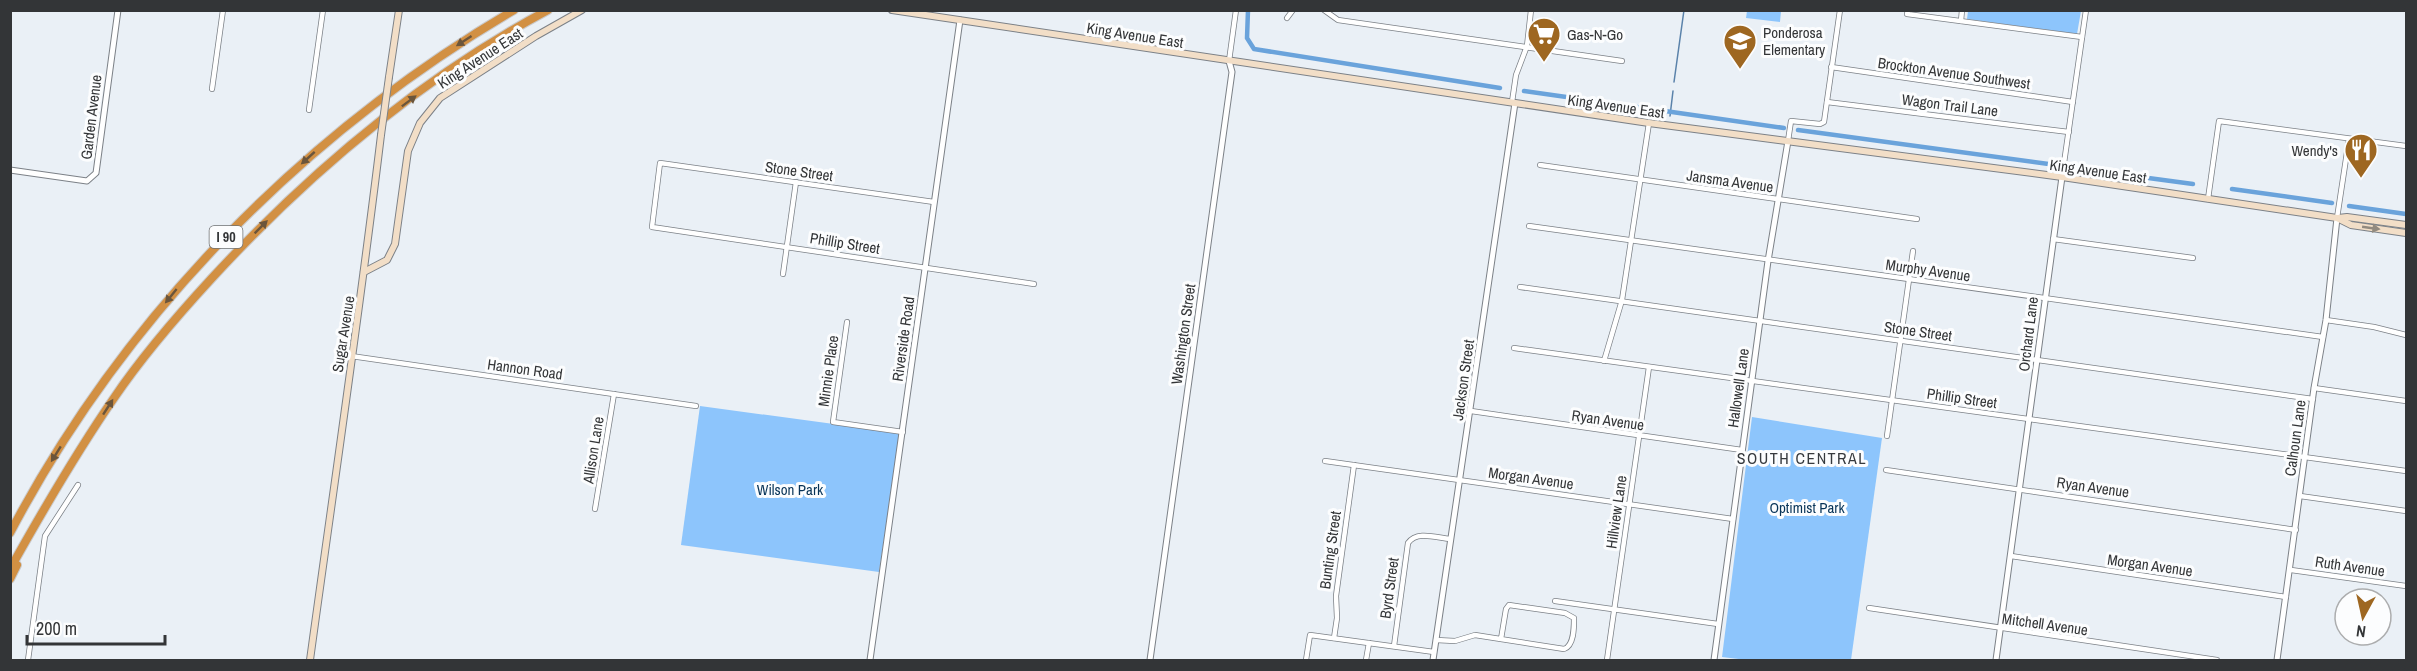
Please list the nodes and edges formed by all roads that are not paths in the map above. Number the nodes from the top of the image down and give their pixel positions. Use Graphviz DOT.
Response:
graph roads {
  1 [pos="118,10"];
  2 [pos="223,10"];
  3 [pos="323,10"];
  4 [pos="399,10"];
  5 [pos="514,10"];
  6 [pos="548,10"];
  7 [pos="582,10"];
  8 [pos="892,10"];
  9 [pos="1236,10"];
  10 [pos="1293,10"];
  11 [pos="1324,10"];
  12 [pos="1532,10"];
  13 [pos="1840,10"];
  14 [pos="1962,10"];
  15 [pos="2086,10"];
  16 [pos="1908,12"];
  17 [pos="1287,18"];
  18 [pos="960,20"];
  19 [pos="1961,21"];
  20 [pos="2082,37"];
  21 [pos="1527,46"];
  22 [pos="1229,61"];
  23 [pos="1622,61"];
  24 [pos="1831,67"];
  25 [pos="212,89"];
  26 [pos="1513,102"];
  27 [pos="1827,102"];
  28 [pos="2073,102"];
  29 [pos="309,110"];
  30 [pos="1650,123"];
  31 [pos="2069,132"];
  32 [pos="2349,139"];
  33 [pos="1788,141"];
  34 [pos="2406,146"];
  35 [pos="1540,165"];
  36 [pos="10,170"];
  37 [pos="2062,177"];
  38 [pos="1641,180"];
  39 [pos="796,183"];
  40 [pos="2208,199"];
  41 [pos="1778,200"];
  42 [pos="934,202"];
  43 [pos="2337,218"];
  44 [pos="1917,219"];
  45 [pos="2406,225"];
  46 [pos="1529,226"];
  47 [pos="652,227"];
  48 [pos="2406,233"];
  49 [pos="2052,239"];
  50 [pos="1630,240"];
  51 [pos="786,247"];
  52 [pos="1913,251"];
  53 [pos="2193,258"];
  54 [pos="1768,261"];
  55 [pos="925,268"];
  56 [pos="364,272"];
  57 [pos="783,274"];
  58 [pos="1909,280"];
  59 [pos="1034,284"];
  60 [pos="1520,286"];
  61 [pos="1622,300"];
  62 [pos="2045,300"];
  63 [pos="2326,320"];
  64 [pos="1760,321"];
  65 [pos="847,322"];
  66 [pos="2406,335"];
  67 [pos="2323,337"];
  68 [pos="1900,340"];
  69 [pos="1514,348"];
  70 [pos="351,356"];
  71 [pos="2037,360"];
  72 [pos="1604,361"];
  73 [pos="1649,367"];
  74 [pos="1751,381"];
  75 [pos="2314,388"];
  76 [pos="614,394"];
  77 [pos="2313,399"];
  78 [pos="1892,400"];
  79 [pos="2406,401"];
  80 [pos="696,406"];
  81 [pos="1471,411"];
  82 [pos="2029,419"];
  83 [pos="903,432"];
  84 [pos="1639,436"];
  85 [pos="1887,436"];
  86 [pos="1742,450"];
  87 [pos="2305,457"];
  88 [pos="1325,461"];
  89 [pos="1354,465"];
  90 [pos="1886,470"];
  91 [pos="2406,471"];
  92 [pos="1460,481"];
  93 [pos="78,485"];
  94 [pos="2020,489"];
  95 [pos="2300,496"];
  96 [pos="1629,504"];
  97 [pos="596,509"];
  98 [pos="43,510"];
  99 [pos="2406,511"];
  100 [pos="1733,519"];
  101 [pos="2296,530"];
  102 [pos="10,533"];
  103 [pos="1450,539"];
  104 [pos="2011,556"];
  105 [pos="10,569"];
  106 [pos="2291,570"];
  107 [pos="10,579"];
  108 [pos="2406,586"];
  109 [pos="2286,597"];
  110 [pos="1555,601"];
  111 [pos="1869,608"];
  112 [pos="1614,609"];
  113 [pos="1718,624"];
  114 [pos="2000,629"];
  115 [pos="1334,638"];
  116 [pos="1501,639"];
  117 [pos="1436,640"];
  118 [pos="1369,643"];
  119 [pos="1394,646"];
  120 [pos="1434,652"];
  121 [pos="28,660"];
  122 [pos="310,660"];
  123 [pos="870,660"];
  124 [pos="1150,660"];
  125 [pos="1306,660"];
  126 [pos="1366,660"];
  127 [pos="1433,660"];
  128 [pos="1607,660"];
  129 [pos="1714,660"];
  130 [pos="1995,660"];
  131 [pos="2217,660"];
  132 [pos="2277,660"];
  1 -- 36 [label="street, Garden Avenue"];
  2 -- 25 [label="street"];
  3 -- 29 [label="street"];
  4 -- 56 [label="main road, Sugar Avenue, bridge"];
  5 -- 102 [label="highway, I 90, one-way"];
  98 -- 6 [label="highway, I 90, one-way"];
  7 -- 56 [label="main road, King Avenue East"];
  8 -- 18 [label="main road, King Avenue East"];
  9 -- 22 [label="street, Washington Street"];
  10 -- 17 [label="street"];
  11 -- 21 [label="street"];
  12 -- 21 [label="street, Jackson Street"];
  13 -- 24 [label="street"];
  14 -- 19 [label="street"];
  15 -- 20 [label="street, Orchard Lane"];
  16 -- 19 [label="street"];
  18 -- 22 [label="main road, King Avenue East"];
  18 -- 42 [label="street, Riverside Road"];
  19 -- 20 [label="street"];
  20 -- 28 [label="street, Orchard Lane"];
  21 -- 23 [label="street"];
  21 -- 26 [label="street, Jackson Street"];
  22 -- 26 [label="main road, King Avenue East"];
  22 -- 124 [label="street, Washington Street"];
  24 -- 27 [label="street"];
  24 -- 28 [label="street, Brockton Avenue Southwest"];
  26 -- 30 [label="main road, King Avenue East"];
  26 -- 81 [label="street, Jackson Street"];
  27 -- 31 [label="street, Wagon Trail Lane"];
  27 -- 33 [label="street, Hallowell Lane"];
  28 -- 31 [label="street, Orchard Lane"];
  30 -- 33 [label="main road, King Avenue East"];
  30 -- 38 [label="street"];
  31 -- 37 [label="street, Orchard Lane"];
  32 -- 34 [label="street"];
  32 -- 40 [label="street"];
  32 -- 43 [label="street"];
  33 -- 37 [label="main road, King Avenue East"];
  33 -- 41 [label="street, Hallowell Lane"];
  35 -- 38 [label="street, Jansma Avenue"];
  37 -- 40 [label="main road, King Avenue East"];
  37 -- 49 [label="street, Orchard Lane"];
  38 -- 41 [label="street, Jansma Avenue"];
  38 -- 50 [label="street"];
  39 -- 42 [label="street, Stone Street"];
  39 -- 47 [label="street, Stone Street"];
  39 -- 51 [label="street"];
  40 -- 43 [label="main road, King Avenue East"];
  41 -- 44 [label="street, Jansma Avenue"];
  41 -- 54 [label="street, Hallowell Lane"];
  42 -- 55 [label="street, Riverside Road"];
  43 -- 45 [label="main road, King Avenue East"];
  43 -- 48 [label="main road, King Avenue East, one-way"];
  43 -- 63 [label="street, Calhoun Lane"];
  46 -- 50 [label="street, Murphy Avenue"];
  47 -- 51 [label="street, Phillip Street"];
  49 -- 53 [label="street"];
  49 -- 62 [label="street, Orchard Lane"];
  50 -- 54 [label="street, Murphy Avenue"];
  50 -- 61 [label="street"];
  51 -- 55 [label="street, Phillip Street"];
  51 -- 57 [label="street"];
  52 -- 58 [label="street"];
  54 -- 58 [label="street, Murphy Avenue"];
  54 -- 64 [label="street, Hallowell Lane"];
  55 -- 59 [label="street, Phillip Street"];
  55 -- 83 [label="street, Riverside Road"];
  56 -- 70 [label="main road, Sugar Avenue"];
  58 -- 62 [label="street, Murphy Avenue"];
  58 -- 68 [label="street"];
  60 -- 61 [label="street, Stone Street"];
  61 -- 64 [label="street, Stone Street"];
  61 -- 72 [label="street"];
  62 -- 67 [label="street, Murphy Avenue"];
  62 -- 71 [label="street, Orchard Lane"];
  63 -- 66 [label="street"];
  63 -- 67 [label="street, Calhoun Lane"];
  64 -- 68 [label="street, Stone Street"];
  64 -- 74 [label="street, Hallowell Lane"];
  65 -- 83 [label="street, Minnie Place"];
  67 -- 75 [label="street, Calhoun Lane"];
  68 -- 71 [label="street, Stone Street"];
  68 -- 78 [label="street"];
  69 -- 72 [label="street, Phillip Street"];
  70 -- 76 [label="street, Hannon Road"];
  70 -- 122 [label="main road, Sugar Avenue"];
  71 -- 77 [label="street, Stone Street"];
  71 -- 82 [label="street, Orchard Lane"];
  72 -- 73 [label="street, Phillip Street"];
  73 -- 74 [label="street, Phillip Street"];
  73 -- 84 [label="street, Hillview Lane"];
  74 -- 78 [label="street, Phillip Street"];
  74 -- 86 [label="street, Hallowell Lane"];
  75 -- 77 [label="street, Calhoun Lane"];
  75 -- 79 [label="street"];
  76 -- 80 [label="street, Hannon Road"];
  76 -- 97 [label="street, Allison Lane"];
  77 -- 87 [label="street, Calhoun Lane"];
  78 -- 82 [label="street, Phillip Street"];
  78 -- 85 [label="street"];
  81 -- 84 [label="street, Ryan Avenue"];
  81 -- 92 [label="street, Jackson Street"];
  82 -- 87 [label="street, Phillip Street"];
  82 -- 94 [label="street, Orchard Lane"];
  83 -- 123 [label="street, Riverside Road"];
  84 -- 86 [label="street, Ryan Avenue"];
  84 -- 96 [label="street, Hillview Lane"];
  86 -- 100 [label="street, Hallowell Lane"];
  87 -- 91 [label="street, Phillip Street"];
  87 -- 95 [label="street, Calhoun Lane"];
  88 -- 89 [label="street, Morgan Avenue"];
  89 -- 92 [label="street, Morgan Avenue"];
  89 -- 115 [label="street, Bunting Street"];
  90 -- 94 [label="street, Ryan Avenue"];
  92 -- 96 [label="street, Morgan Avenue"];
  92 -- 103 [label="street, Jackson Street"];
  93 -- 121 [label="street"];
  94 -- 101 [label="street, Ryan Avenue"];
  94 -- 104 [label="street, Orchard Lane"];
  95 -- 99 [label="street"];
  95 -- 101 [label="street, Calhoun Lane"];
  96 -- 100 [label="street, Morgan Avenue"];
  96 -- 112 [label="street, Hillview Lane"];
  98 -- 105 [label="highway, I 90"];
  98 -- 107 [label="highway"];
  100 -- 113 [label="street, Hallowell Lane"];
  101 -- 106 [label="street, Calhoun Lane"];
  103 -- 117 [label="street, Jackson Street"];
  103 -- 119 [label="street, Byrd Street"];
  104 -- 109 [label="street, Morgan Avenue"];
  104 -- 114 [label="street, Orchard Lane"];
  106 -- 108 [label="street, Ruth Avenue"];
  106 -- 109 [label="street, Calhoun Lane"];
  109 -- 132 [label="street, Calhoun Lane"];
  110 -- 112 [label="street"];
  111 -- 114 [label="street, Mitchell Avenue"];
  112 -- 113 [label="street"];
  112 -- 128 [label="street, Hillview Lane"];
  113 -- 129 [label="street, Hallowell Lane"];
  114 -- 130 [label="street, Orchard Lane"];
  114 -- 131 [label="street, Mitchell Avenue"];
  115 -- 118 [label="street"];
  115 -- 125 [label="street"];
  116 -- 116 [label="street"];
  116 -- 117 [label="street"];
  117 -- 120 [label="street, Jackson Street"];
  118 -- 119 [label="street"];
  118 -- 126 [label="street"];
  119 -- 120 [label="street"];
  120 -- 127 [label="street, Jackson Street"];
}
